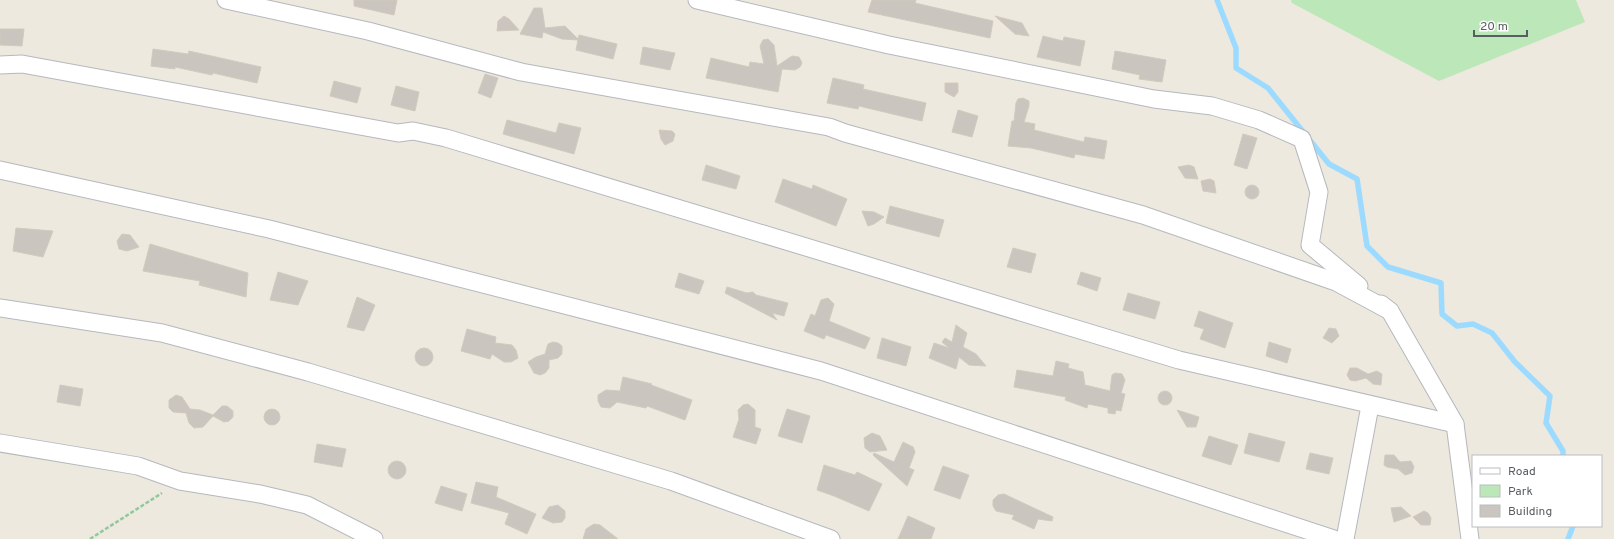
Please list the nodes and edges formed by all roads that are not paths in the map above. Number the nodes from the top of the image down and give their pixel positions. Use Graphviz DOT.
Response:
graph roads {
  1 [pos="226,0"];
  2 [pos="697,0"];
  3 [pos="0,65"];
  4 [pos="0,170"];
  5 [pos="0,308"];
  6 [pos="1390,311"];
  7 [pos="1370,406"];
  8 [pos="1455,424"];
  9 [pos="0,443"];
  10 [pos="374,539"];
  11 [pos="831,539"];
  12 [pos="1334,539"];
  13 [pos="1345,539"];
  14 [pos="1470,539"];
  1 -- 6 [label="street"];
  2 -- 6 [label="street"];
  3 -- 7 [label="street"];
  4 -- 12 [label="street"];
  5 -- 11 [label="street"];
  6 -- 8 [label="street"];
  7 -- 8 [label="street"];
  7 -- 13 [label="street"];
  8 -- 14 [label="street"];
  9 -- 10 [label="street"];
}
